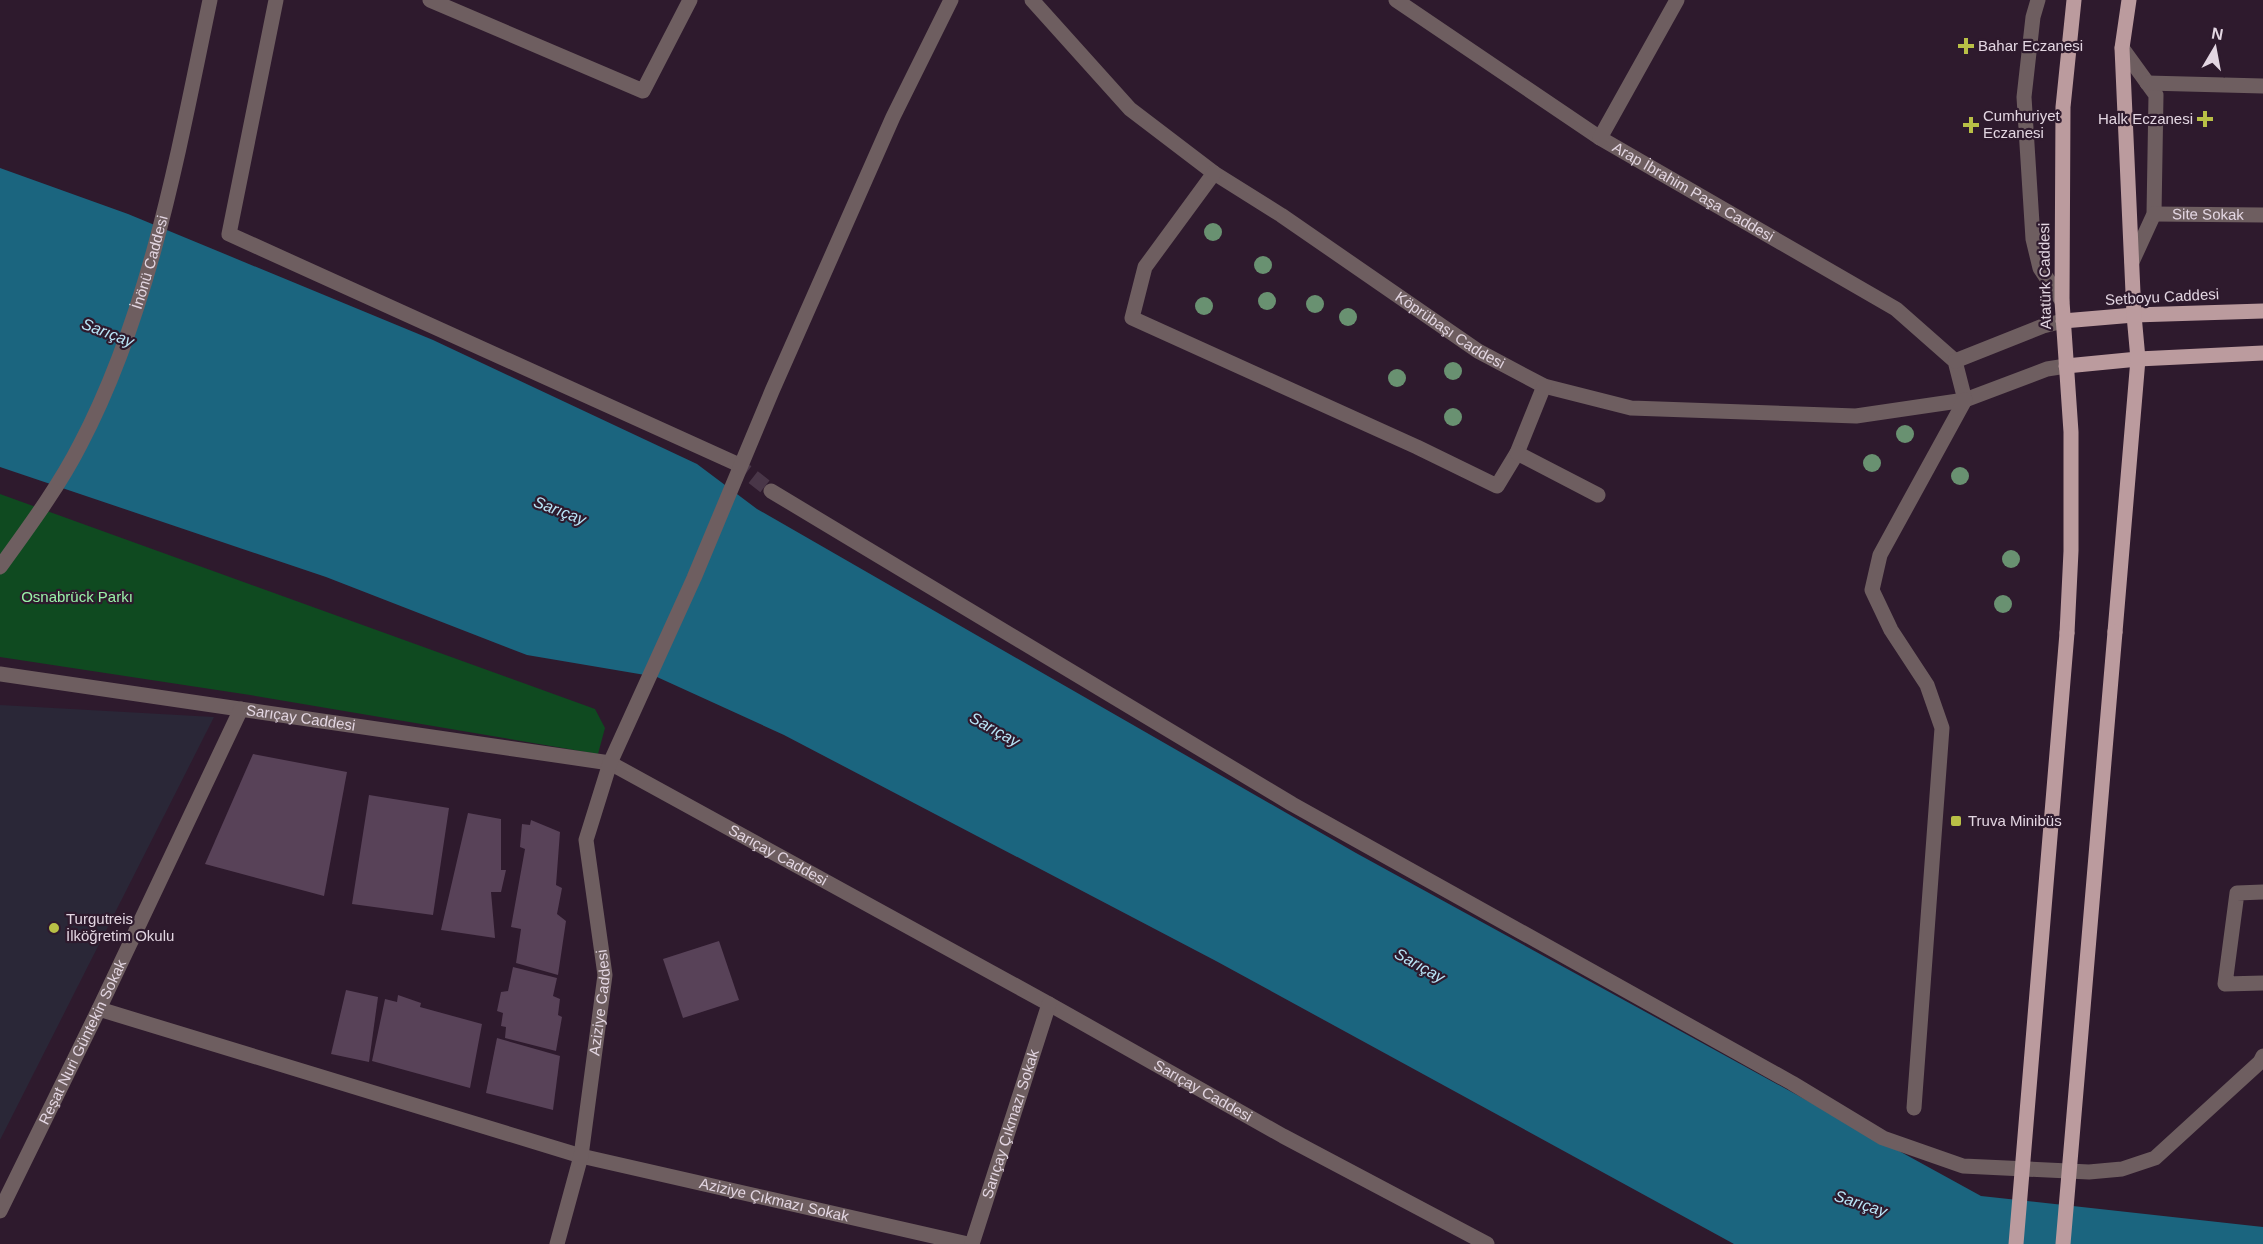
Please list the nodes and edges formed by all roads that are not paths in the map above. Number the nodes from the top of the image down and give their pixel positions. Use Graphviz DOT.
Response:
graph roads {
  1 [pos="210,0"];
  2 [pos="276,0"];
  3 [pos="430,0"];
  4 [pos="690,0"];
  5 [pos="951,0"];
  6 [pos="1032,0"];
  7 [pos="1396,0"];
  8 [pos="1677,0"];
  9 [pos="2038,0"];
  10 [pos="2074,0"];
  11 [pos="2129,0"];
  12 [pos="2122,48"];
  13 [pos="2147,83"];
  14 [pos="2263,86"];
  15 [pos="1600,138"];
  16 [pos="1214,173"];
  17 [pos="2154,214"];
  18 [pos="2263,215"];
  19 [pos="2132,262"];
  20 [pos="2062,301"];
  21 [pos="2263,311"];
  22 [pos="2134,315"];
  23 [pos="2063,321"];
  24 [pos="2263,353"];
  25 [pos="2138,359"];
  26 [pos="1955,360"];
  27 [pos="2066,366"];
  28 [pos="1544,387"];
  29 [pos="1965,400"];
  30 [pos="1517,453"];
  31 [pos="735,463"];
  32 [pos="771,492"];
  33 [pos="1598,495"];
  34 [pos="0,567"];
  35 [pos="0,674"];
  36 [pos="241,710"];
  37 [pos="610,763"];
  38 [pos="2263,892"];
  39 [pos="2263,983"];
  40 [pos="1049,1004"];
  41 [pos="99,1009"];
  42 [pos="2263,1056"];
  43 [pos="1914,1108"];
  44 [pos="581,1156"];
  45 [pos="0,1211"];
  46 [pos="557,1244"];
  47 [pos="970,1244"];
  48 [pos="1487,1244"];
  49 [pos="2016,1244"];
  50 [pos="2063,1244"];
  1 -- 34 [label="street, İnönü Caddesi"];
  2 -- 31 [label="street"];
  3 -- 4 [label="street"];
  5 -- 37 [label="street, Aziziye Caddesi"];
  6 -- 16 [label="street, Köprübaşı Caddesi"];
  7 -- 15 [label="street, Arap İbrahim Paşa Caddesi"];
  8 -- 15 [label="street"];
  9 -- 20 [label="street"];
  10 -- 20 [label="main road, Atatürk Caddesi"];
  11 -- 12 [label="main road"];
  12 -- 13 [label="street"];
  12 -- 19 [label="main road"];
  13 -- 14 [label="street"];
  13 -- 17 [label="street"];
  15 -- 26 [label="street, Arap İbrahim Paşa Caddesi"];
  16 -- 28 [label="street, Köprübaşı Caddesi"];
  16 -- 30 [label="street"];
  17 -- 18 [label="street, Site Sokak"];
  17 -- 19 [label="street"];
  19 -- 22 [label="main road"];
  20 -- 23 [label="main road, Atatürk Caddesi"];
  21 -- 22 [label="main road, Setboyu Caddesi"];
  22 -- 23 [label="main road, Setboyu Caddesi"];
  22 -- 25 [label="main road"];
  23 -- 26 [label="street"];
  23 -- 27 [label="main road, Atatürk Caddesi"];
  24 -- 25 [label="main road"];
  25 -- 27 [label="main road"];
  25 -- 50 [label="main road, bridge"];
  26 -- 29 [label="street"];
  27 -- 29 [label="street, Köprübaşı Caddesi"];
  27 -- 49 [label="main road, Atatürk Caddesi, bridge"];
  28 -- 29 [label="street, Köprübaşı Caddesi"];
  28 -- 30 [label="street"];
  29 -- 43 [label="street"];
  30 -- 33 [label="street"];
  32 -- 42 [label="street"];
  35 -- 36 [label="street, Sarıçay Caddesi"];
  36 -- 37 [label="street, Sarıçay Caddesi"];
  36 -- 41 [label="street, Reşat Nuri Güntekin Sokak"];
  37 -- 40 [label="street, Sarıçay Caddesi"];
  37 -- 44 [label="street, Aziziye Caddesi"];
  38 -- 39 [label="street"];
  40 -- 47 [label="street, Sarıçay Çıkmazı Sokak"];
  40 -- 48 [label="street, Sarıçay Caddesi"];
  41 -- 44 [label="street, Aziziye Çıkmazı Sokak"];
  41 -- 45 [label="street, Reşat Nuri Güntekin Sokak"];
  44 -- 46 [label="street, Aziziye Caddesi"];
  44 -- 47 [label="street, Aziziye Çıkmazı Sokak"];
}
